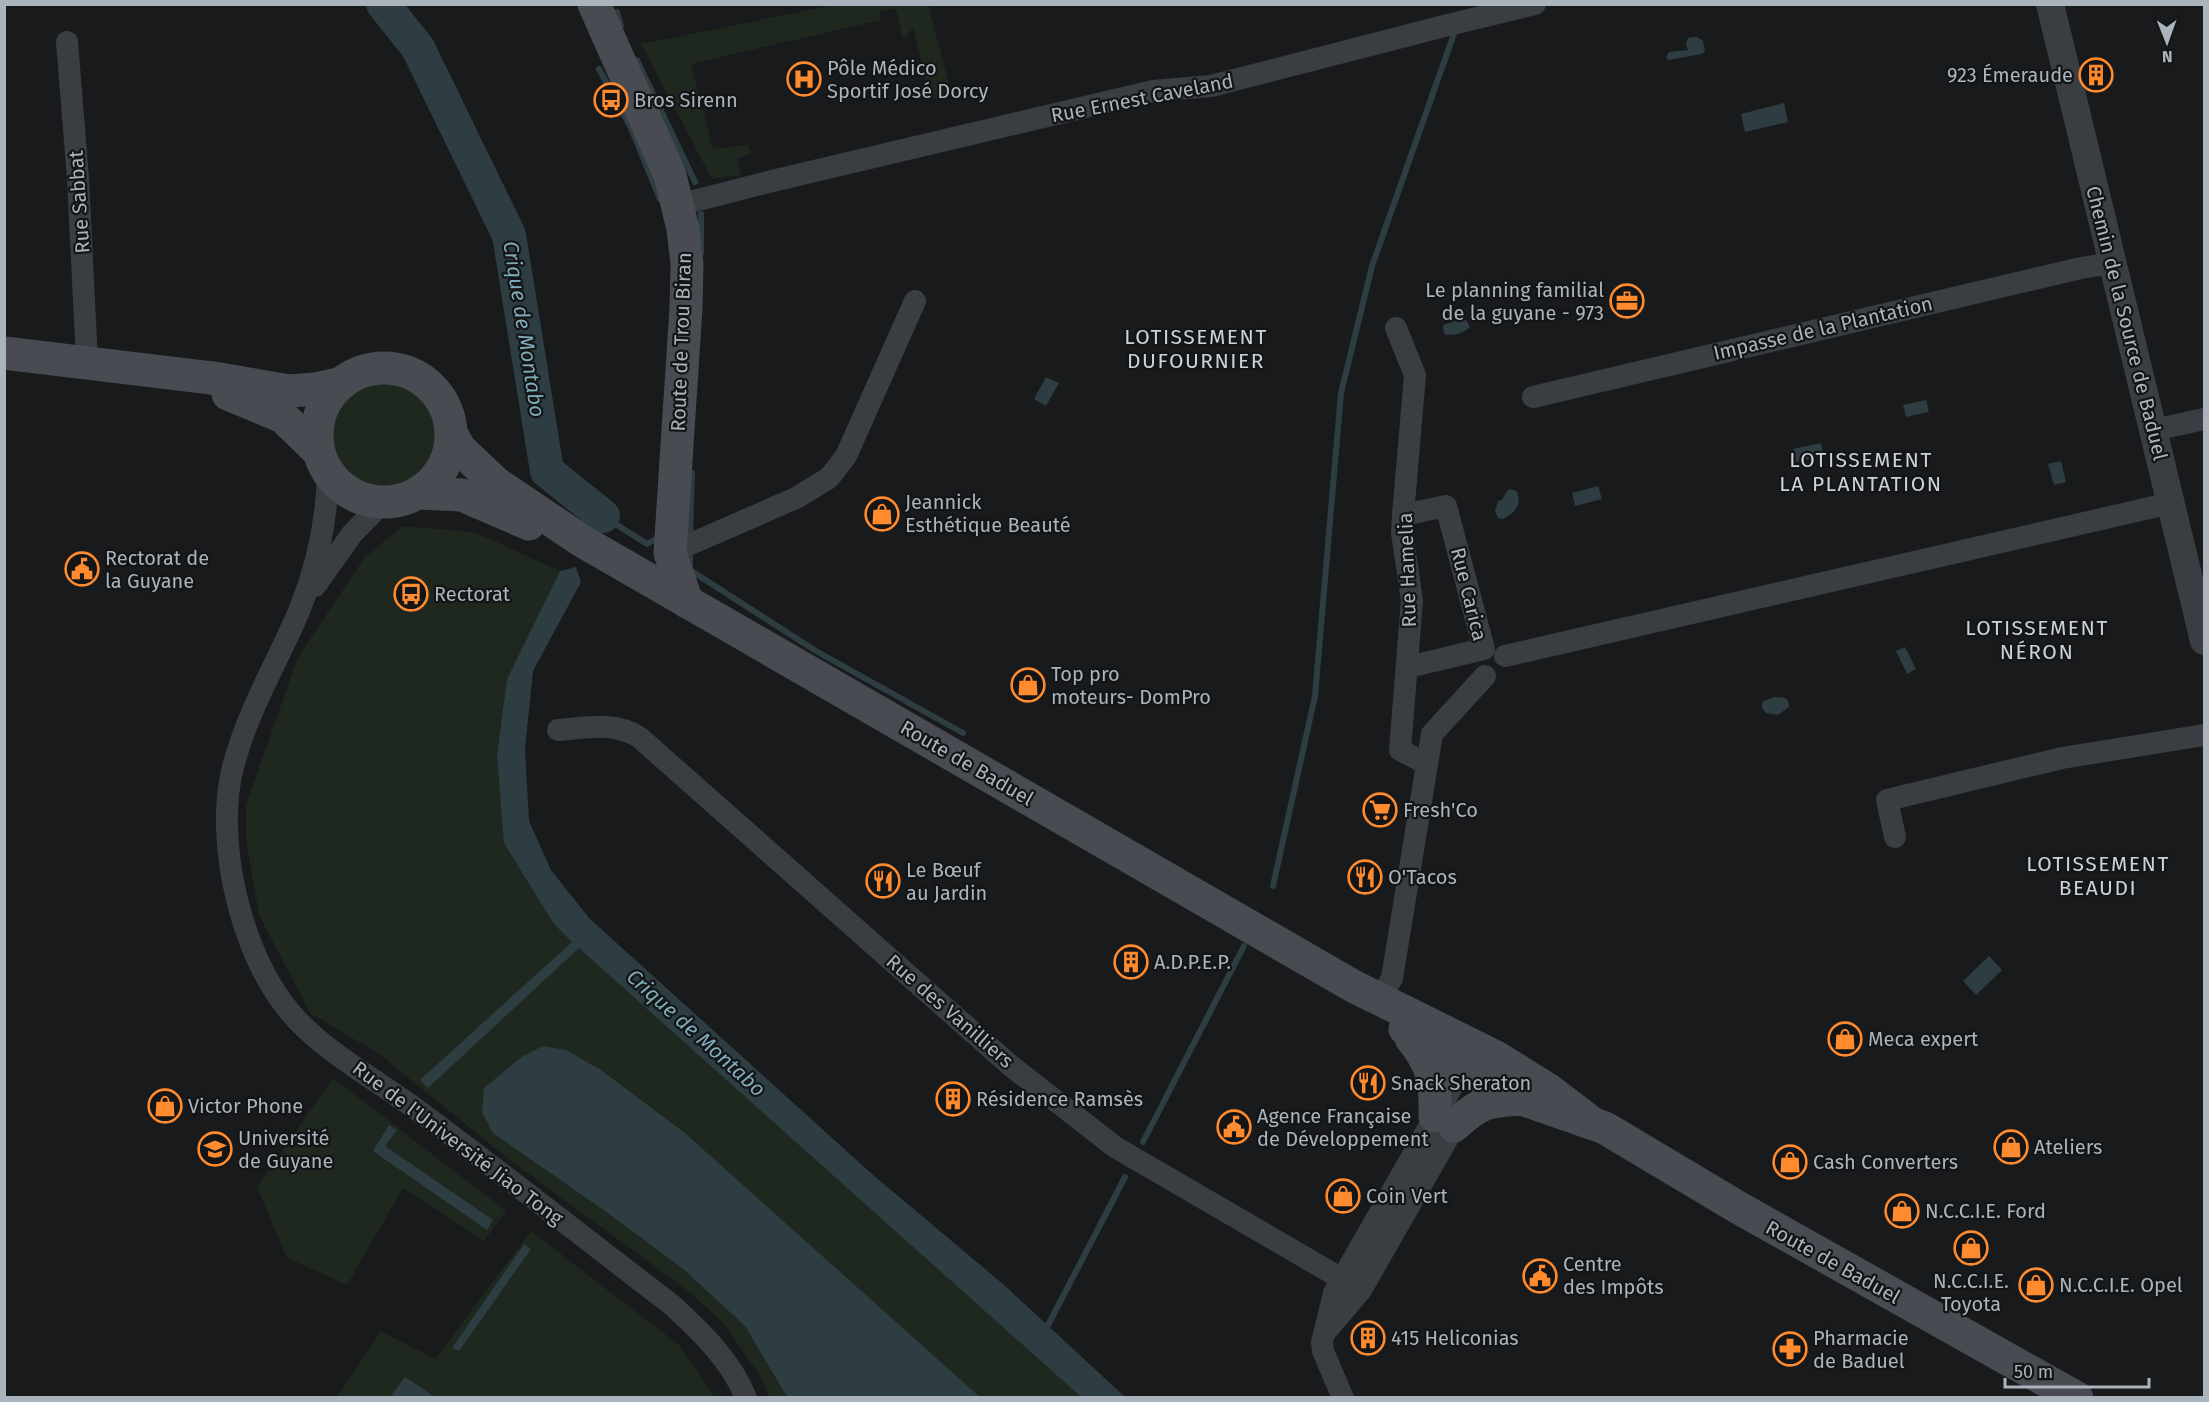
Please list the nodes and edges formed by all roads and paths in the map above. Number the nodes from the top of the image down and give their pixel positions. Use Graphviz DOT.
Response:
graph roads {
  1 [pos="594,4"];
  2 [pos="1535,4"];
  3 [pos="2050,4"];
  4 [pos="67,42"];
  5 [pos="678,205"];
  6 [pos="2113,263"];
  7 [pos="915,301"];
  8 [pos="1396,328"];
  9 [pos="4,353"];
  10 [pos="87,362"];
  11 [pos="161,373"];
  12 [pos="342,383"];
  13 [pos="1533,396"];
  14 [pos="2205,419"];
  15 [pos="2154,430"];
  16 [pos="452,435"];
  17 [pos="323,462"];
  18 [pos="420,492"];
  19 [pos="382,503"];
  20 [pos="2171,503"];
  21 [pos="1403,515"];
  22 [pos="582,541"];
  23 [pos="670,553"];
  24 [pos="616,561"];
  25 [pos="687,602"];
  26 [pos="299,609"];
  27 [pos="2205,640"];
  28 [pos="1505,656"];
  29 [pos="1408,667"];
  30 [pos="1485,676"];
  31 [pos="558,730"];
  32 [pos="2205,735"];
  33 [pos="1427,764"];
  34 [pos="1895,837"];
  35 [pos="1366,993"];
  36 [pos="1402,1027"];
  37 [pos="1479,1063"];
  38 [pos="1522,1098"];
  39 [pos="1444,1121"];
  40 [pos="1591,1122"];
  41 [pos="1341,1279"];
  42 [pos="1360,1290"];
  43 [pos="1325,1332"];
  44 [pos="746,1398"];
  45 [pos="1343,1398"];
  46 [pos="2077,1398"];
  1 -- 5 [label="main road, Route de Trou Biran"];
  2 -- 5 [label="street, Rue Ernest Caveland"];
  3 -- 6 [label="street, Chemin de la Source de Baduel"];
  4 -- 10 [label="street, Rue Sabbat"];
  5 -- 23 [label="main road, Route de Trou Biran"];
  6 -- 13 [label="street, Impasse de la Plantation"];
  6 -- 15 [label="street, Chemin de la Source de Baduel"];
  7 -- 23 [label="street"];
  8 -- 21 [label="street, Rue Hamelia"];
  9 -- 10 [label="main road"];
  10 -- 11 [label="main road"];
  11 -- 12 [label="main road"];
  11 -- 17 [label="main road"];
  12 -- 16 [label="main road"];
  12 -- 17 [label="main road"];
  14 -- 15 [label="street"];
  15 -- 20 [label="street, Chemin de la Source de Baduel"];
  16 -- 18 [label="main road"];
  16 -- 22 [label="main road, Route de Baduel"];
  17 -- 19 [label="main road"];
  17 -- 26 [label="street"];
  18 -- 19 [label="main road"];
  18 -- 22 [label="main road, Route de Baduel"];
  19 -- 26 [label="street"];
  20 -- 27 [label="street, Chemin de la Source de Baduel"];
  20 -- 28 [label="street"];
  21 -- 29 [label="street, Rue Hamelia"];
  21 -- 29 [label="street, Rue Carica"];
  22 -- 24 [label="main road, Route de Baduel"];
  23 -- 24 [label="main road"];
  23 -- 25 [label="main road, Route de Trou Biran"];
  24 -- 25 [label="main road, Route de Baduel"];
  25 -- 35 [label="main road, Route de Baduel"];
  26 -- 44 [label="street, Rue de l'Université Jiao Tong"];
  29 -- 33 [label="street, Rue Hamelia"];
  30 -- 33 [label="street"];
  31 -- 41 [label="street, Rue des Vanilliers"];
  32 -- 34 [label="street"];
  33 -- 35 [label="street"];
  35 -- 36 [label="main road, Route de Baduel"];
  35 -- 37 [label="main road, Route de Baduel"];
  36 -- 37 [label="main road, Route de Baduel"];
  36 -- 39 [label="main road"];
  37 -- 38 [label="main road, Route de Baduel"];
  37 -- 39 [label="street"];
  37 -- 40 [label="main road, Route de Baduel"];
  38 -- 39 [label="main road"];
  38 -- 40 [label="main road, Route de Baduel"];
  39 -- 41 [label="street"];
  39 -- 42 [label="street"];
  40 -- 46 [label="main road, Route de Baduel"];
  41 -- 42 [label="street, Rue des Vanilliers"];
  41 -- 43 [label="street"];
  42 -- 43 [label="street"];
  43 -- 45 [label="street"];
}
